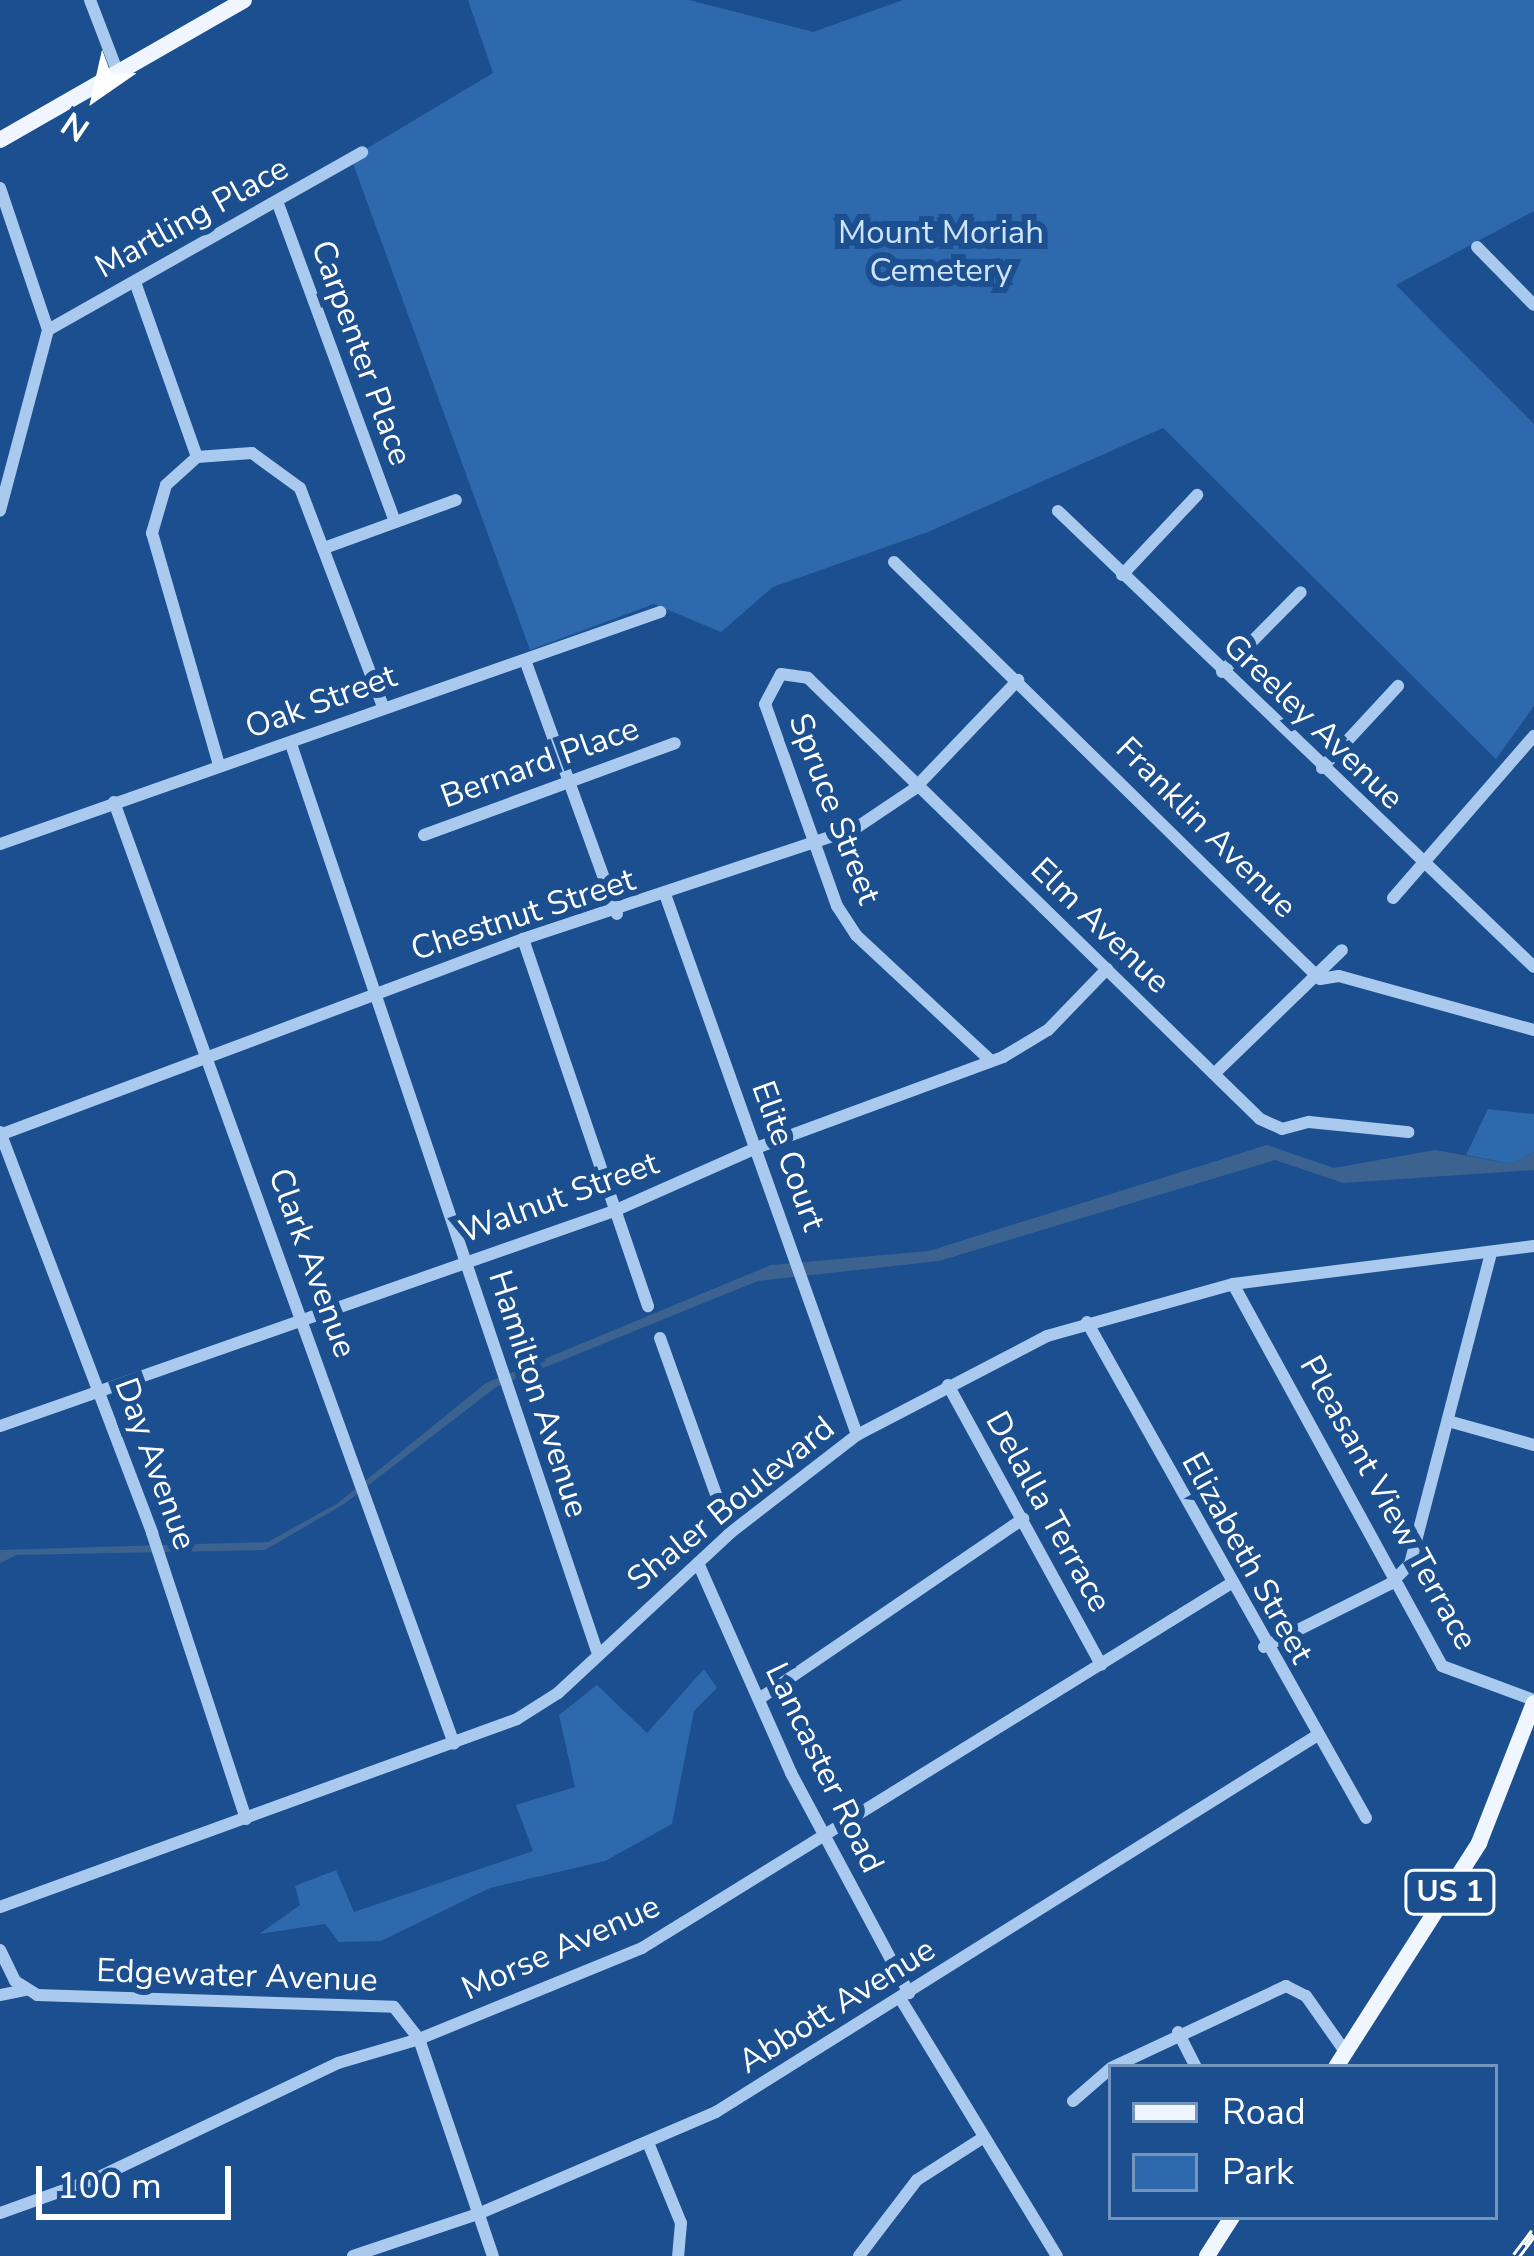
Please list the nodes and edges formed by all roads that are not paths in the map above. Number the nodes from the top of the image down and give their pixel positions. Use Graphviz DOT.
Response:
graph roads {
  1 [pos="90,0"];
  2 [pos="244,0"];
  3 [pos="118,73"];
  4 [pos="0,140"];
  5 [pos="362,152"];
  6 [pos="0,188"];
  7 [pos="277,202"];
  8 [pos="1477,247"];
  9 [pos="135,282"];
  10 [pos="1534,305"];
  11 [pos="48,330"];
  12 [pos="197,457"];
  13 [pos="1197,495"];
  14 [pos="456,500"];
  15 [pos="1058,511"];
  16 [pos="0,512"];
  17 [pos="395,522"];
  18 [pos="327,547"];
  19 [pos="894,562"];
  20 [pos="1122,574"];
  21 [pos="1301,592"];
  22 [pos="660,612"];
  23 [pos="525,660"];
  24 [pos="790,672"];
  25 [pos="1222,672"];
  26 [pos="1018,680"];
  27 [pos="1398,686"];
  28 [pos="382,707"];
  29 [pos="1534,736"];
  30 [pos="675,742"];
  31 [pos="291,744"];
  32 [pos="219,766"];
  33 [pos="1322,768"];
  34 [pos="566,781"];
  35 [pos="914,789"];
  36 [pos="114,802"];
  37 [pos="424,835"];
  38 [pos="0,844"];
  39 [pos="814,844"];
  40 [pos="1423,866"];
  41 [pos="667,897"];
  42 [pos="1393,898"];
  43 [pos="617,914"];
  44 [pos="523,939"];
  45 [pos="1342,950"];
  46 [pos="1534,967"];
  47 [pos="1107,969"];
  48 [pos="1320,979"];
  49 [pos="378,992"];
  50 [pos="1534,1030"];
  51 [pos="208,1054"];
  52 [pos="991,1061"];
  53 [pos="1214,1074"];
  54 [pos="1408,1132"];
  55 [pos="0,1134"];
  56 [pos="756,1148"];
  57 [pos="614,1211"];
  58 [pos="1534,1246"];
  59 [pos="1491,1253"];
  60 [pos="466,1262"];
  61 [pos="1233,1284"];
  62 [pos="648,1306"];
  63 [pos="302,1317"];
  64 [pos="1087,1322"];
  65 [pos="659,1338"];
  66 [pos="948,1385"];
  67 [pos="100,1390"];
  68 [pos="1448,1421"];
  69 [pos="0,1426"];
  70 [pos="857,1435"];
  71 [pos="1534,1445"];
  72 [pos="1023,1519"];
  73 [pos="730,1533"];
  74 [pos="698,1563"];
  75 [pos="1399,1578"];
  76 [pos="1230,1584"];
  77 [pos="1264,1647"];
  78 [pos="597,1651"];
  79 [pos="1101,1665"];
  80 [pos="759,1699"];
  81 [pos="1534,1701"];
  82 [pos="1316,1736"];
  83 [pos="454,1744"];
  84 [pos="1366,1818"];
  85 [pos="246,1820"];
  86 [pos="824,1837"];
  87 [pos="0,1906"];
  88 [pos="0,1950"];
  89 [pos="25,1990"];
  90 [pos="0,1995"];
  91 [pos="904,1996"];
  92 [pos="1178,2032"];
  93 [pos="418,2039"];
  94 [pos="1341,2060"];
  95 [pos="1119,2064"];
  96 [pos="1194,2064"];
  97 [pos="1108,2071"];
  98 [pos="1073,2101"];
  99 [pos="982,2139"];
  100 [pos="649,2145"];
  101 [pos="0,2213"];
  102 [pos="478,2214"];
  103 [pos="1230,2220"];
  104 [pos="353,2256"];
  105 [pos="493,2256"];
  106 [pos="678,2256"];
  107 [pos="859,2256"];
  108 [pos="1057,2256"];
  109 [pos="1207,2256"];
  1 -- 3 [label="street"];
  2 -- 3 [label="main road"];
  3 -- 4 [label="main road"];
  5 -- 7 [label="street, Martling Place"];
  6 -- 11 [label="street"];
  7 -- 9 [label="street, Martling Place"];
  7 -- 17 [label="street, Carpenter Place"];
  8 -- 10 [label="street"];
  9 -- 11 [label="street, Martling Place"];
  9 -- 12 [label="street"];
  11 -- 16 [label="street"];
  12 -- 18 [label="street"];
  12 -- 32 [label="street"];
  13 -- 20 [label="street"];
  14 -- 17 [label="street"];
  15 -- 20 [label="street, Greeley Avenue"];
  17 -- 18 [label="street"];
  18 -- 28 [label="street"];
  19 -- 26 [label="street, Franklin Avenue"];
  20 -- 25 [label="street, Greeley Avenue"];
  21 -- 25 [label="street"];
  22 -- 23 [label="street, Oak Street"];
  23 -- 28 [label="street, Oak Street"];
  23 -- 34 [label="street"];
  24 -- 35 [label="street, Elm Avenue"];
  24 -- 39 [label="street, Spruce Street"];
  25 -- 33 [label="street, Greeley Avenue"];
  26 -- 35 [label="street, Chestnut Street"];
  26 -- 48 [label="street, Franklin Avenue"];
  27 -- 33 [label="street"];
  28 -- 31 [label="street, Oak Street"];
  29 -- 40 [label="street"];
  30 -- 34 [label="street, Bernard Place"];
  31 -- 32 [label="street, Oak Street"];
  31 -- 49 [label="street, Hamilton Avenue"];
  32 -- 36 [label="street, Oak Street"];
  33 -- 40 [label="street, Greeley Avenue"];
  34 -- 37 [label="street, Bernard Place"];
  34 -- 43 [label="street"];
  35 -- 39 [label="street, Chestnut Street"];
  35 -- 47 [label="street, Elm Avenue"];
  36 -- 38 [label="street, Oak Street"];
  36 -- 51 [label="street, Clark Avenue"];
  39 -- 41 [label="street, Chestnut Street"];
  39 -- 52 [label="street, Spruce Street"];
  40 -- 42 [label="street"];
  40 -- 46 [label="street, Greeley Avenue"];
  41 -- 43 [label="street, Chestnut Street"];
  41 -- 56 [label="street, Elite Court"];
  43 -- 44 [label="street, Chestnut Street"];
  44 -- 49 [label="street, Chestnut Street"];
  44 -- 57 [label="street"];
  45 -- 48 [label="street"];
  47 -- 52 [label="street, Walnut Street"];
  47 -- 53 [label="street, Elm Avenue"];
  48 -- 50 [label="street"];
  48 -- 53 [label="street"];
  49 -- 51 [label="street, Chestnut Street"];
  49 -- 60 [label="street, Hamilton Avenue"];
  51 -- 55 [label="street, Chestnut Street"];
  51 -- 63 [label="street, Clark Avenue"];
  52 -- 56 [label="street, Walnut Street"];
  53 -- 54 [label="street, Elm Avenue"];
  55 -- 67 [label="street, Day Avenue"];
  56 -- 57 [label="street, Walnut Street"];
  56 -- 70 [label="street, Elite Court"];
  57 -- 60 [label="street, Walnut Street"];
  57 -- 62 [label="street"];
  58 -- 59 [label="street, Shaler Boulevard"];
  59 -- 61 [label="street, Shaler Boulevard"];
  59 -- 68 [label="street"];
  60 -- 63 [label="street, Walnut Street"];
  60 -- 78 [label="street, Hamilton Avenue"];
  61 -- 64 [label="street, Shaler Boulevard"];
  61 -- 75 [label="street, Pleasant View Terrace"];
  63 -- 67 [label="street, Walnut Street"];
  63 -- 83 [label="street, Clark Avenue"];
  64 -- 66 [label="street, Shaler Boulevard"];
  64 -- 76 [label="street, Elizabeth Street"];
  65 -- 73 [label="street"];
  66 -- 70 [label="street, Shaler Boulevard"];
  66 -- 72 [label="street, Delalla Terrace"];
  67 -- 69 [label="street, Walnut Street"];
  67 -- 85 [label="street, Day Avenue"];
  68 -- 71 [label="street"];
  68 -- 75 [label="street"];
  70 -- 73 [label="street, Shaler Boulevard"];
  72 -- 79 [label="street, Delalla Terrace"];
  72 -- 80 [label="street"];
  73 -- 74 [label="street, Shaler Boulevard"];
  74 -- 78 [label="street, Shaler Boulevard"];
  74 -- 80 [label="street, Lancaster Road"];
  75 -- 77 [label="street"];
  75 -- 81 [label="street, Pleasant View Terrace"];
  76 -- 77 [label="street, Elizabeth Street"];
  76 -- 79 [label="street, Morse Avenue"];
  77 -- 82 [label="street, Elizabeth Street"];
  78 -- 83 [label="street, Shaler Boulevard"];
  79 -- 86 [label="street, Morse Avenue"];
  80 -- 86 [label="street, Lancaster Road"];
  81 -- 94 [label="main road, US 1"];
  82 -- 84 [label="street, Elizabeth Street"];
  82 -- 91 [label="street, Abbott Avenue"];
  83 -- 85 [label="street, Shaler Boulevard"];
  85 -- 87 [label="street, Shaler Boulevard"];
  86 -- 91 [label="street, Lancaster Road"];
  86 -- 93 [label="street, Morse Avenue"];
  88 -- 89 [label="street"];
  89 -- 90 [label="street, Edgewater Avenue"];
  89 -- 93 [label="street, Edgewater Avenue"];
  91 -- 99 [label="street, Lancaster Road"];
  91 -- 100 [label="street, Abbott Avenue"];
  92 -- 94 [label="street"];
  92 -- 95 [label="street"];
  92 -- 96 [label="street"];
  93 -- 101 [label="street, Morse Avenue"];
  93 -- 102 [label="street"];
  97 -- 98 [label="street"];
  99 -- 107 [label="street"];
  99 -- 108 [label="street, Lancaster Road"];
  100 -- 102 [label="street, Abbott Avenue"];
  100 -- 106 [label="street"];
  102 -- 104 [label="street, Abbott Avenue"];
  102 -- 105 [label="street"];
  103 -- 109 [label="main road"];
}
